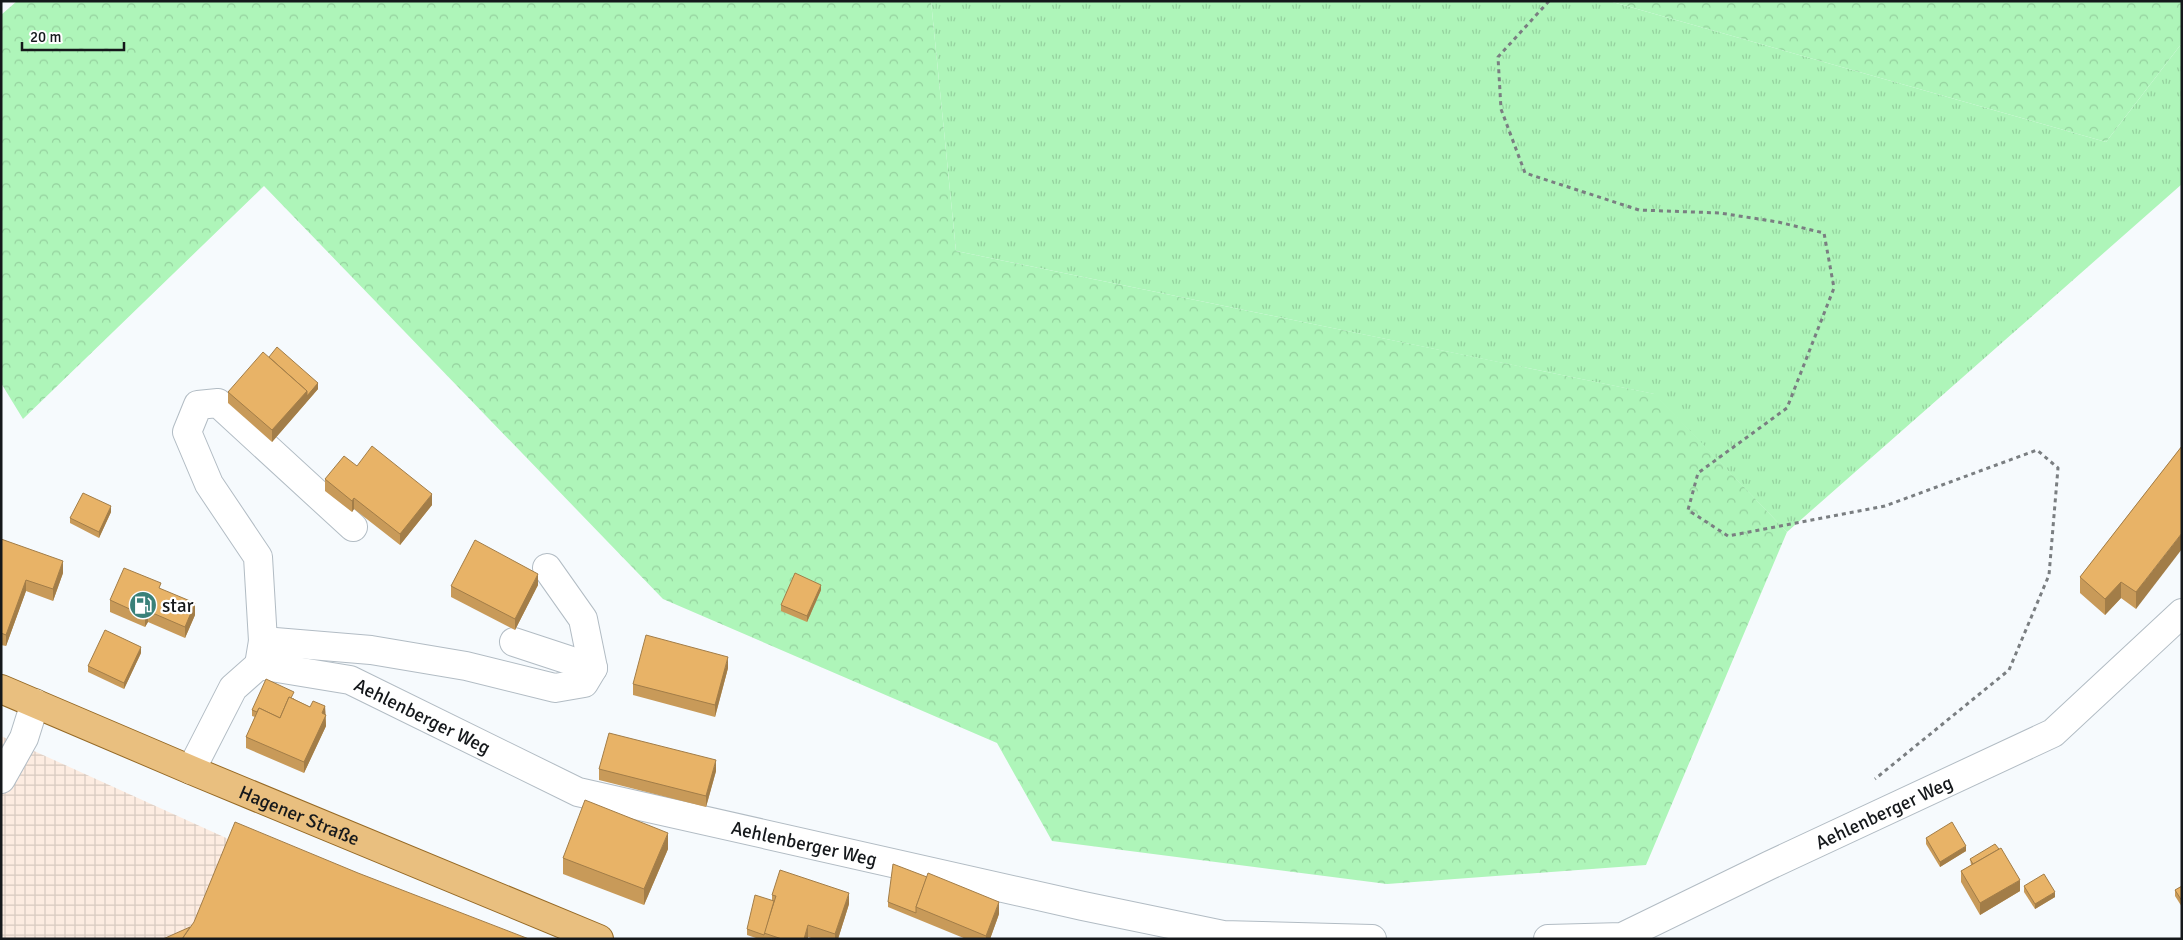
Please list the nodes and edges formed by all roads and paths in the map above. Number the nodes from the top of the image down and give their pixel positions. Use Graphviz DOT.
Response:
graph roads {
  1 [pos="1549,1"];
  2 [pos="353,527"];
  3 [pos="547,568"];
  4 [pos="2182,613"];
  5 [pos="514,642"];
  6 [pos="261,653"];
  7 [pos="593,668"];
  8 [pos="1,689"];
  9 [pos="35,703"];
  10 [pos="191,770"];
  11 [pos="1,779"];
  12 [pos="1870,783"];
  13 [pos="599,939"];
  14 [pos="1372,939"];
  15 [pos="1548,939"];
  1 -- 12 [label="path"];
  2 -- 6 [label="lane"];
  3 -- 7 [label="lane"];
  4 -- 15 [label="lane, Aehlenberger Weg"];
  5 -- 7 [label="lane"];
  6 -- 7 [label="lane, Aehlenberger Weg"];
  6 -- 10 [label="lane"];
  6 -- 14 [label="lane, Aehlenberger Weg"];
  8 -- 9 [label="main road, Hagener Straße"];
  9 -- 10 [label="main road, Hagener Straße"];
  9 -- 11 [label="lane"];
  10 -- 13 [label="main road, Hagener Straße"];
}
